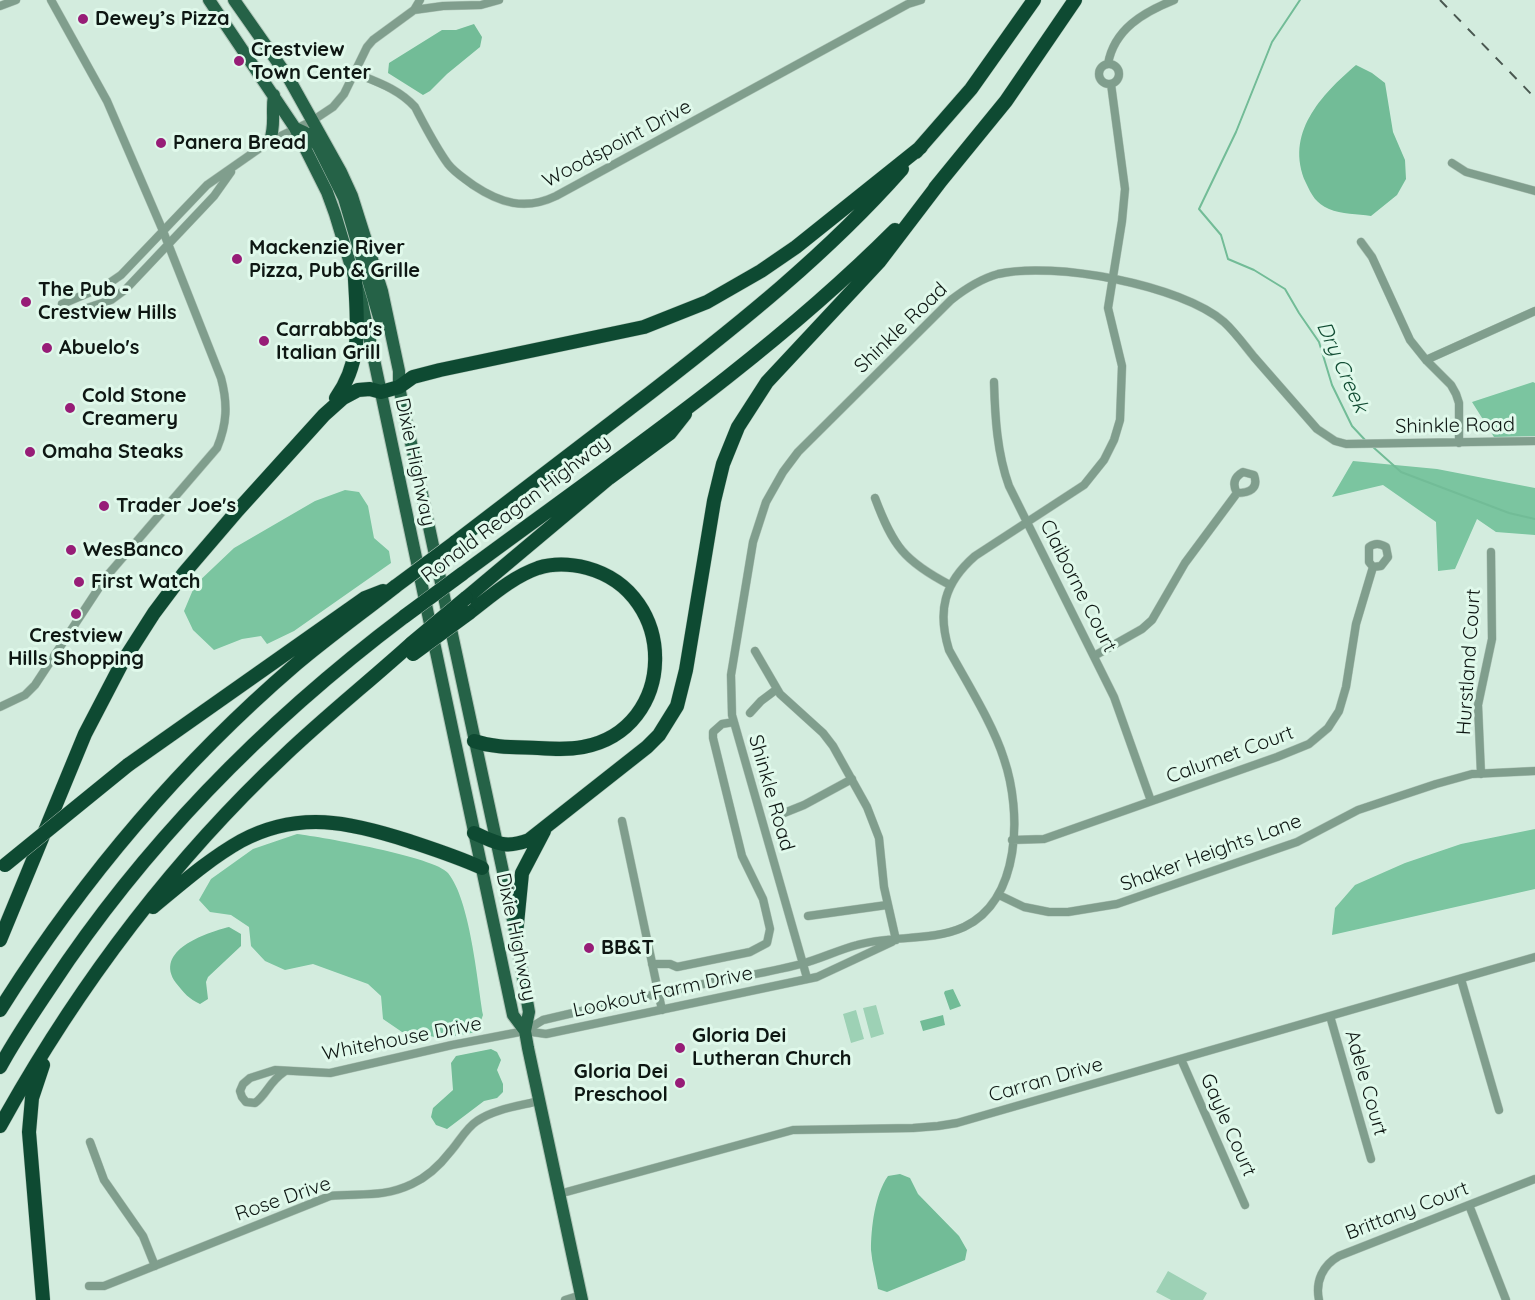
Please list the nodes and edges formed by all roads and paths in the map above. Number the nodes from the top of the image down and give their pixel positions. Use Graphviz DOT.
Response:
graph roads {
  1 [pos="16,0"];
  2 [pos="51,0"];
  3 [pos="210,0"];
  4 [pos="234,0"];
  5 [pos="420,0"];
  6 [pos="499,0"];
  7 [pos="921,0"];
  8 [pos="1034,0"];
  9 [pos="1075,0"];
  10 [pos="1174,0"];
  11 [pos="0,6"];
  12 [pos="414,10"];
  13 [pos="1108,64"];
  14 [pos="355,73"];
  15 [pos="1111,84"];
  16 [pos="273,95"];
  17 [pos="312,121"];
  18 [pos="295,128"];
  19 [pos="270,141"];
  20 [pos="921,147"];
  21 [pos="1452,163"];
  22 [pos="235,167"];
  23 [pos="940,182"];
  24 [pos="1535,191"];
  25 [pos="162,231"];
  26 [pos="1361,242"];
  27 [pos="167,245"];
  28 [pos="355,279"];
  29 [pos="1114,279"];
  30 [pos="62,304"];
  31 [pos="1535,311"];
  32 [pos="66,315"];
  33 [pos="1426,360"];
  34 [pos="994,382"];
  35 [pos="399,387"];
  36 [pos="381,392"];
  37 [pos="694,401"];
  38 [pos="324,415"];
  39 [pos="1535,441"];
  40 [pos="1459,442"];
  41 [pos="1237,493"];
  42 [pos="874,498"];
  43 [pos="1027,522"];
  44 [pos="1491,552"];
  45 [pos="1373,567"];
  46 [pos="950,585"];
  47 [pos="396,586"];
  48 [pos="412,649"];
  49 [pos="755,651"];
  50 [pos="1094,656"];
  51 [pos="777,689"];
  52 [pos="0,707"];
  53 [pos="750,713"];
  54 [pos="734,722"];
  55 [pos="474,741"];
  56 [pos="1535,771"];
  57 [pos="1481,774"];
  58 [pos="852,779"];
  59 [pos="1151,801"];
  60 [pos="779,815"];
  61 [pos="622,821"];
  62 [pos="545,829"];
  63 [pos="474,833"];
  64 [pos="1012,840"];
  65 [pos="497,843"];
  66 [pos="2,868"];
  67 [pos="482,868"];
  68 [pos="999,895"];
  69 [pos="887,905"];
  70 [pos="808,915"];
  71 [pos="133,924"];
  72 [pos="516,934"];
  73 [pos="0,940"];
  74 [pos="896,940"];
  75 [pos="1535,957"];
  76 [pos="652,964"];
  77 [pos="802,964"];
  78 [pos="807,978"];
  79 [pos="1461,979"];
  80 [pos="659,993"];
  81 [pos="0,1010"];
  82 [pos="663,1010"];
  83 [pos="1330,1016"];
  84 [pos="525,1031"];
  85 [pos="55,1032"];
  86 [pos="1181,1059"];
  87 [pos="0,1067"];
  88 [pos="284,1072"];
  89 [pos="538,1101"];
  90 [pos="1498,1110"];
  91 [pos="0,1126"];
  92 [pos="90,1142"];
  93 [pos="1371,1159"];
  94 [pos="1535,1179"];
  95 [pos="558,1194"];
  96 [pos="1245,1205"];
  97 [pos="1469,1205"];
  98 [pos="155,1266"];
  99 [pos="88,1286"];
  100 [pos="581,1298"];
  101 [pos="43,1300"];
  102 [pos="565,1300"];
  103 [pos="1319,1300"];
  104 [pos="1506,1300"];
  1 -- 11 [label="street"];
  2 -- 25 [label="street"];
  3 -- 16 [label="main road, Dixie Highway"];
  4 -- 17 [label="main road, Dixie Highway"];
  5 -- 12 [label="street"];
  6 -- 12 [label="street"];
  7 -- 14 [label="street, Woodspoint Drive"];
  8 -- 20 [label="highway, Ronald Reagan Highway"];
  9 -- 23 [label="highway, Ronald Reagan Highway"];
  10 -- 13 [label="street, Lookout Farm Drive"];
  12 -- 14 [label="street"];
  13 -- 15 [label="street, Lookout Farm Drive"];
  13 -- 15 [label="street, Lookout Farm Drive"];
  14 -- 17 [label="street"];
  15 -- 29 [label="street, Lookout Farm Drive"];
  16 -- 18 [label="main road, Dixie Highway"];
  16 -- 19 [label="main road"];
  17 -- 18 [label="street"];
  17 -- 35 [label="main road, Dixie Highway"];
  18 -- 19 [label="street"];
  18 -- 28 [label="main road, Dixie Highway"];
  18 -- 35 [label="main road"];
  19 -- 22 [label="street"];
  20 -- 35 [label="highway"];
  20 -- 47 [label="highway, Ronald Reagan Highway, bridge"];
  21 -- 24 [label="street"];
  22 -- 25 [label="street"];
  22 -- 27 [label="street"];
  23 -- 37 [label="highway, Ronald Reagan Highway"];
  23 -- 62 [label="highway"];
  25 -- 27 [label="street"];
  25 -- 30 [label="street"];
  26 -- 33 [label="street"];
  27 -- 32 [label="street"];
  27 -- 52 [label="street"];
  28 -- 36 [label="main road, Dixie Highway"];
  28 -- 38 [label="highway"];
  29 -- 40 [label="street, Shinkle Road"];
  29 -- 43 [label="street, Lookout Farm Drive"];
  29 -- 54 [label="street, Shinkle Road"];
  31 -- 33 [label="street"];
  33 -- 40 [label="street"];
  34 -- 43 [label="street, Claiborne Court"];
  35 -- 36 [label="highway"];
  35 -- 55 [label="main road, Dixie Highway"];
  36 -- 38 [label="highway"];
  36 -- 63 [label="main road, Dixie Highway"];
  37 -- 48 [label="highway, bridge"];
  37 -- 87 [label="highway, Ronald Reagan Highway, bridge"];
  38 -- 73 [label="highway"];
  39 -- 40 [label="street, Shinkle Road"];
  41 -- 50 [label="street"];
  42 -- 46 [label="street"];
  43 -- 46 [label="street, Lookout Farm Drive"];
  43 -- 50 [label="street, Claiborne Court"];
  44 -- 57 [label="street, Hurstland Court"];
  45 -- 59 [label="street, Calumet Court"];
  46 -- 64 [label="street, Lookout Farm Drive"];
  47 -- 66 [label="highway, bridge"];
  47 -- 81 [label="highway, Ronald Reagan Highway"];
  48 -- 55 [label="highway, bridge"];
  48 -- 71 [label="highway"];
  49 -- 51 [label="street"];
  50 -- 59 [label="street, Claiborne Court"];
  51 -- 53 [label="street"];
  51 -- 58 [label="street"];
  54 -- 76 [label="street"];
  54 -- 77 [label="street, Shinkle Road"];
  55 -- 65 [label="main road, Dixie Highway"];
  56 -- 57 [label="street, Shaker Heights Lane"];
  57 -- 68 [label="street, Shaker Heights Lane"];
  58 -- 60 [label="street"];
  58 -- 69 [label="street"];
  59 -- 64 [label="street, Calumet Court"];
  61 -- 76 [label="street"];
  62 -- 65 [label="highway"];
  62 -- 72 [label="highway"];
  63 -- 65 [label="highway"];
  63 -- 67 [label="main road, Dixie Highway"];
  64 -- 68 [label="street, Lookout Farm Drive"];
  65 -- 72 [label="main road, Dixie Highway"];
  67 -- 71 [label="highway"];
  67 -- 84 [label="main road, Dixie Highway"];
  68 -- 74 [label="street, Lookout Farm Drive"];
  69 -- 70 [label="street"];
  69 -- 74 [label="street"];
  71 -- 85 [label="highway"];
  72 -- 84 [label="main road, Dixie Highway"];
  74 -- 77 [label="street, Lookout Farm Drive"];
  74 -- 78 [label="street, Lookout Farm Drive"];
  75 -- 79 [label="street, Carran Drive"];
  76 -- 80 [label="street"];
  77 -- 78 [label="street, Shinkle Road"];
  77 -- 80 [label="street, Lookout Farm Drive"];
  78 -- 82 [label="street, Lookout Farm Drive"];
  79 -- 83 [label="street, Carran Drive"];
  79 -- 90 [label="street"];
  80 -- 82 [label="street"];
  80 -- 84 [label="street, Lookout Farm Drive"];
  82 -- 84 [label="street, Lookout Farm Drive"];
  83 -- 86 [label="street, Carran Drive"];
  83 -- 93 [label="street, Adele Court"];
  84 -- 88 [label="street, Whitehouse Drive"];
  84 -- 89 [label="main road, Dixie Highway"];
  85 -- 91 [label="highway"];
  85 -- 101 [label="highway"];
  86 -- 95 [label="street, Carran Drive"];
  86 -- 96 [label="street, Gayle Court"];
  88 -- 88 [label="street, Whitehouse Drive"];
  89 -- 95 [label="main road, Dixie Highway"];
  89 -- 98 [label="street, Rose Drive"];
  92 -- 98 [label="street"];
  94 -- 97 [label="street, Brittany Court"];
  95 -- 100 [label="main road, Dixie Highway"];
  97 -- 103 [label="street, Brittany Court"];
  97 -- 104 [label="street"];
  98 -- 99 [label="street, Rose Drive"];
  100 -- 102 [label="street"];
}
